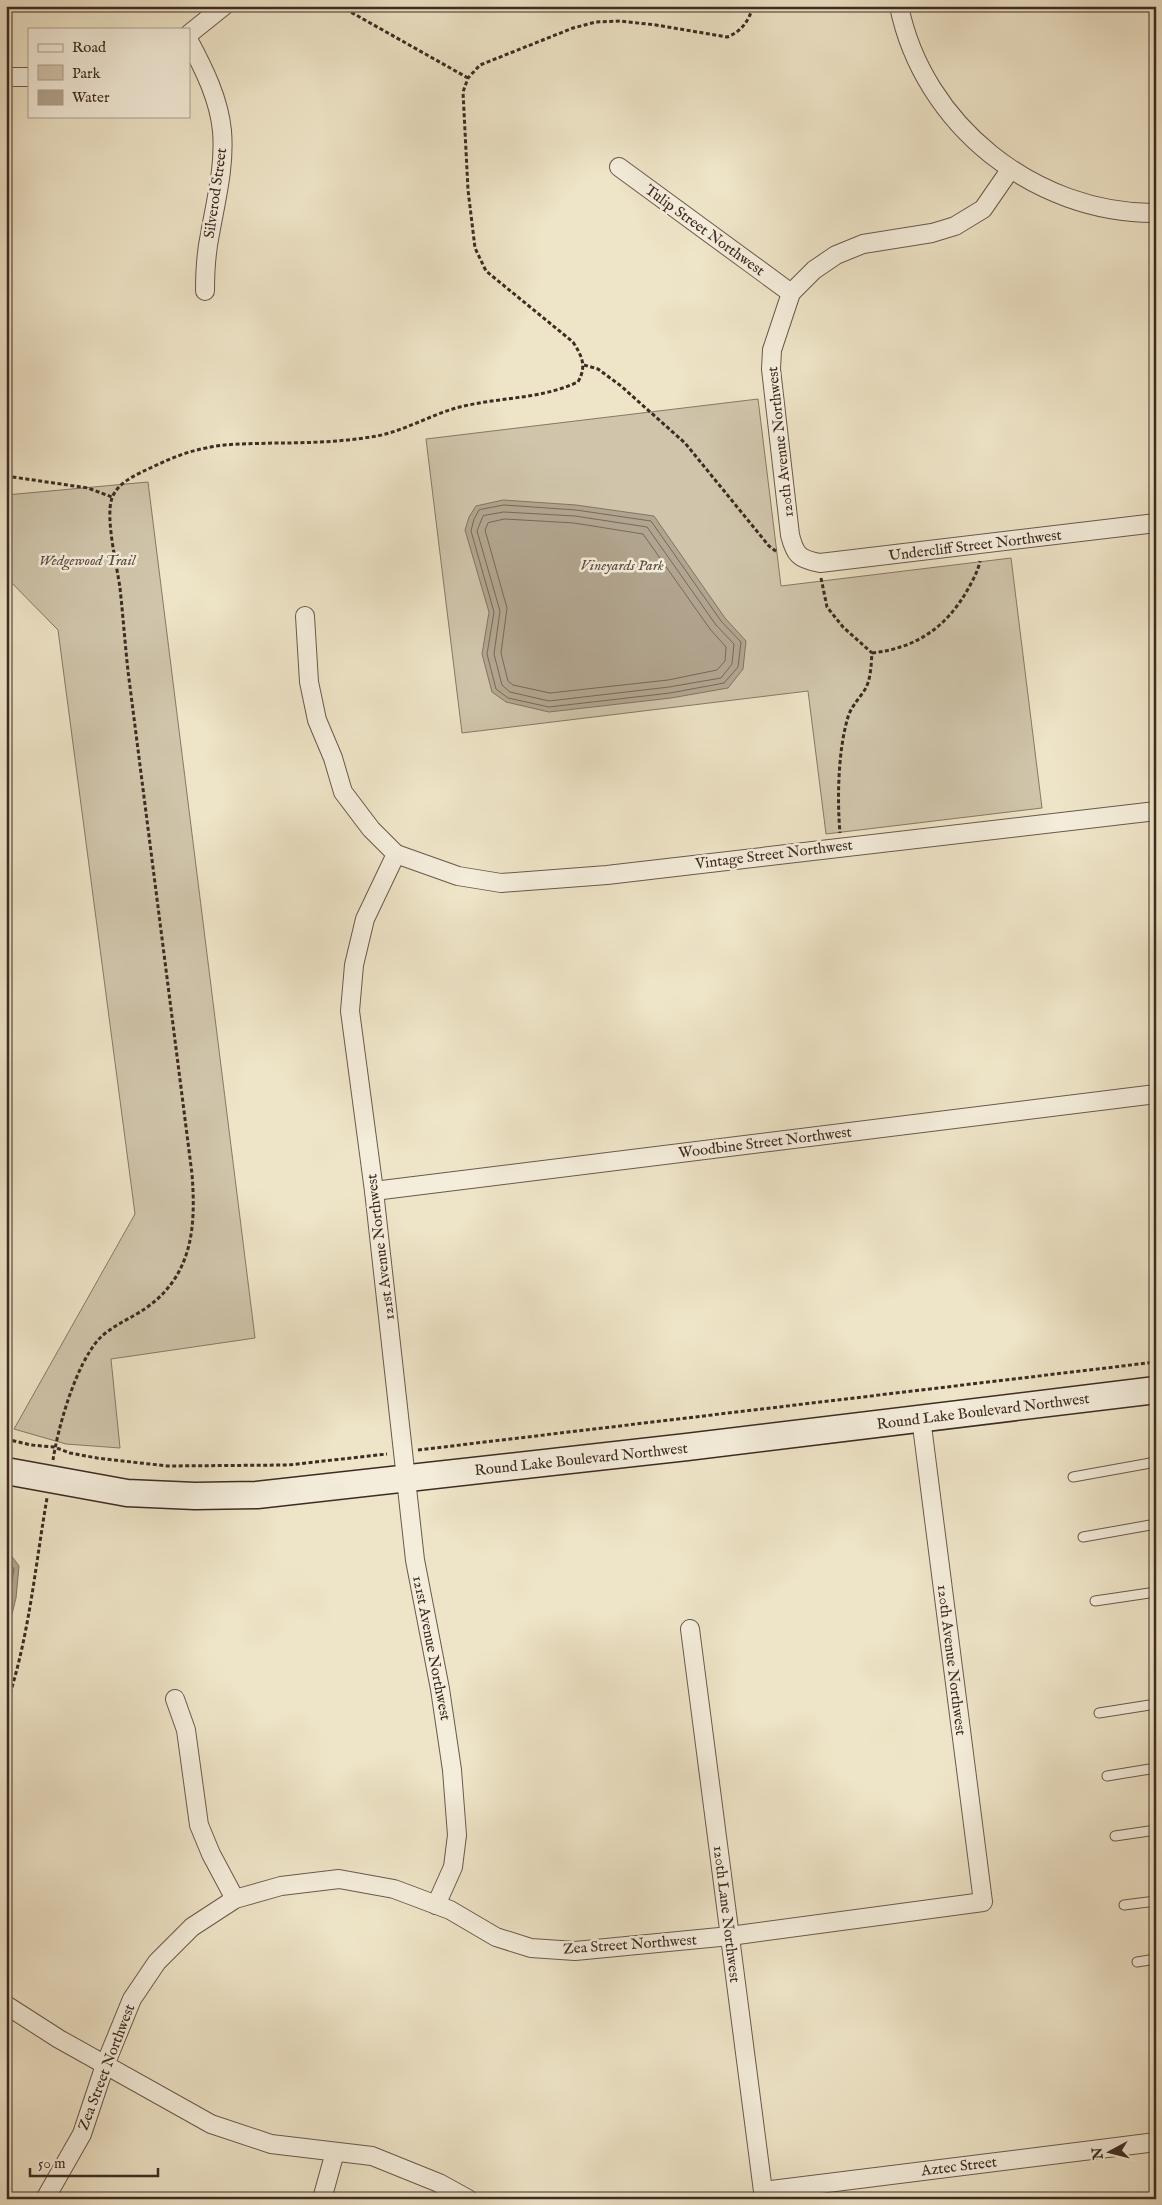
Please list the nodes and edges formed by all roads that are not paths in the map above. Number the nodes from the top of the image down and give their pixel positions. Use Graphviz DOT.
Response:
graph roads {
  1 [pos="224,6"];
  2 [pos="899,6"];
  3 [pos="190,33"];
  4 [pos="190,44"];
  5 [pos="6,77"];
  6 [pos="28,77"];
  7 [pos="619,167"];
  8 [pos="1010,170"];
  9 [pos="1156,214"];
  10 [pos="205,291"];
  11 [pos="791,293"];
  12 [pos="1156,522"];
  13 [pos="797,555"];
  14 [pos="305,616"];
  15 [pos="1156,811"];
  16 [pos="396,854"];
  17 [pos="1156,1094"];
  18 [pos="374,1191"];
  19 [pos="1155,1392"];
  20 [pos="921,1418"];
  21 [pos="1156,1462"];
  22 [pos="6,1472"];
  23 [pos="1074,1477"];
  24 [pos="406,1479"];
  25 [pos="1156,1524"];
  26 [pos="1082,1537"];
  27 [pos="1156,1592"];
  28 [pos="1095,1601"];
  29 [pos="690,1629"];
  30 [pos="175,1699"];
  31 [pos="1156,1704"];
  32 [pos="1099,1713"];
  33 [pos="1156,1768"];
  34 [pos="1107,1776"];
  35 [pos="1156,1830"];
  36 [pos="1116,1836"];
  37 [pos="235,1899"];
  38 [pos="1156,1901"];
  39 [pos="983,1902"];
  40 [pos="436,1905"];
  41 [pos="1124,1906"];
  42 [pos="730,1936"];
  43 [pos="1156,1959"];
  44 [pos="1137,1962"];
  45 [pos="6,2005"];
  46 [pos="105,2065"];
  47 [pos="1156,2142"];
  48 [pos="335,2152"];
  49 [pos="764,2195"];
  50 [pos="45,2199"];
  51 [pos="322,2199"];
  52 [pos="468,2199"];
  1 -- 3 [label="street"];
  2 -- 8 [label="street"];
  4 -- 10 [label="street, Silverod Street"];
  5 -- 6 [label="street"];
  7 -- 11 [label="street, Tulip Street Northwest"];
  8 -- 9 [label="street"];
  8 -- 11 [label="street, 120th Avenue Northwest"];
  11 -- 13 [label="street, 120th Avenue Northwest"];
  12 -- 13 [label="street, Undercliff Street Northwest"];
  14 -- 16 [label="street"];
  15 -- 16 [label="street, Vintage Street Northwest"];
  16 -- 18 [label="street, 121st Avenue Northwest"];
  17 -- 18 [label="street, Woodbine Street Northwest"];
  18 -- 24 [label="street, 121st Avenue Northwest"];
  19 -- 20 [label="main road, Round Lake Boulevard Northwest"];
  20 -- 24 [label="main road, Round Lake Boulevard Northwest"];
  20 -- 39 [label="street, 120th Avenue Northwest"];
  21 -- 23 [label="lane"];
  22 -- 24 [label="main road, Round Lake Boulevard Northwest"];
  24 -- 40 [label="street, 121st Avenue Northwest"];
  25 -- 26 [label="lane"];
  27 -- 28 [label="lane"];
  29 -- 42 [label="street, 120th Lane Northwest"];
  30 -- 37 [label="street"];
  31 -- 32 [label="lane"];
  33 -- 34 [label="lane"];
  35 -- 36 [label="lane"];
  37 -- 40 [label="street, Zea Street Northwest"];
  37 -- 46 [label="street, Zea Street Northwest"];
  38 -- 41 [label="lane"];
  39 -- 42 [label="street, Zea Street Northwest"];
  40 -- 42 [label="street, Zea Street Northwest"];
  42 -- 49 [label="street, 120th Lane Northwest"];
  43 -- 44 [label="lane"];
  45 -- 46 [label="street"];
  46 -- 48 [label="street"];
  46 -- 50 [label="street, Zea Street Northwest"];
  47 -- 49 [label="street, Aztec Street"];
  48 -- 51 [label="street"];
  48 -- 52 [label="street"];
}
